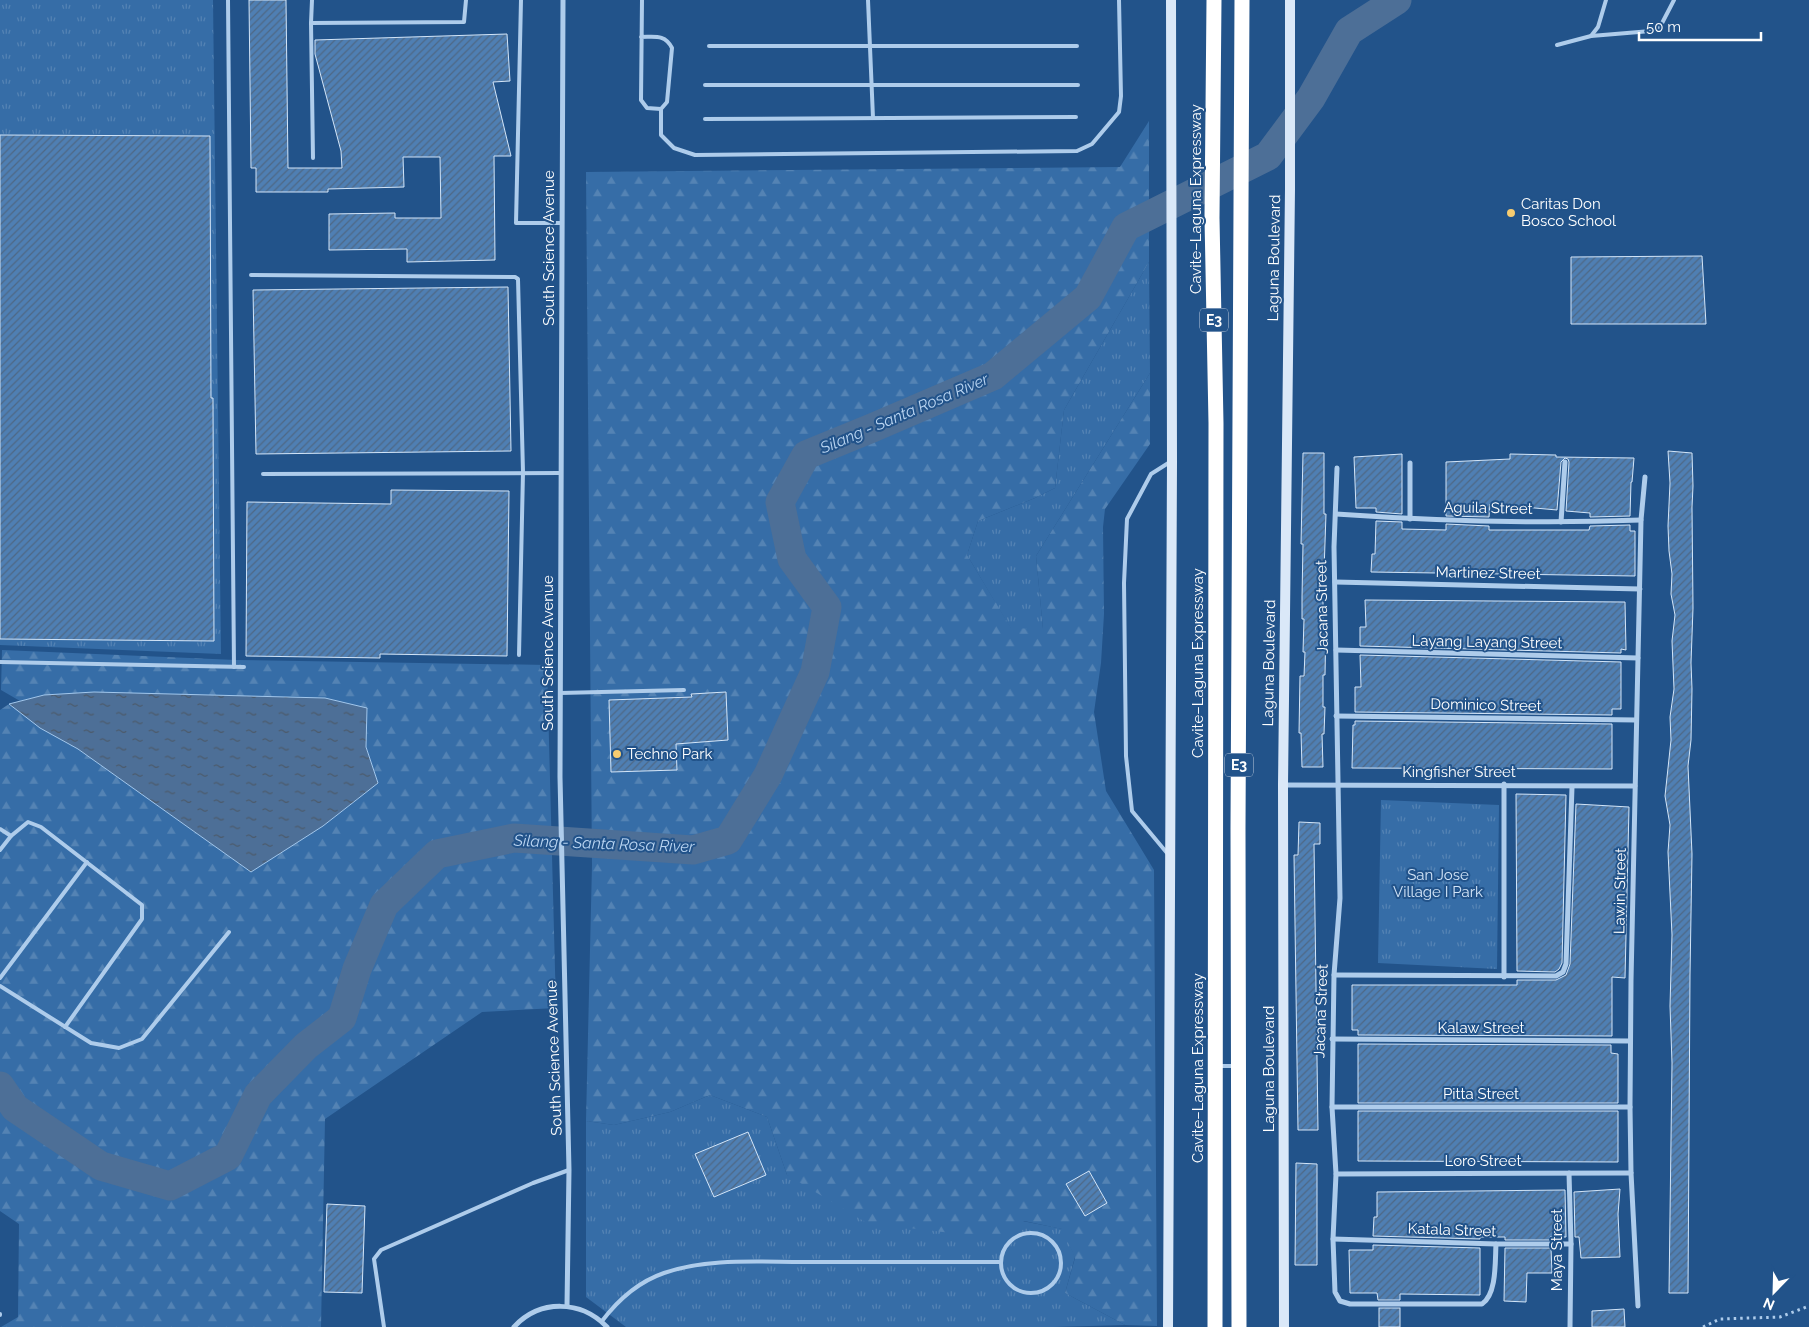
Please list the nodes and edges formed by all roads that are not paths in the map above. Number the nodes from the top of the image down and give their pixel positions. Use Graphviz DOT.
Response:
graph roads {
  1 [pos="228,0"];
  2 [pos="312,0"];
  3 [pos="466,0"];
  4 [pos="521,0"];
  5 [pos="563,0"];
  6 [pos="642,0"];
  7 [pos="868,0"];
  8 [pos="1119,0"];
  9 [pos="1171,0"];
  10 [pos="1214,0"];
  11 [pos="1242,0"];
  12 [pos="1290,0"];
  13 [pos="1606,0"];
  14 [pos="1674,0"];
  15 [pos="311,23"];
  16 [pos="1591,36"];
  17 [pos="642,38"];
  18 [pos="1557,44"];
  19 [pos="709,46"];
  20 [pos="870,46"];
  21 [pos="1077,46"];
  22 [pos="705,85"];
  23 [pos="871,85"];
  24 [pos="1078,85"];
  25 [pos="661,109"];
  26 [pos="1076,117"];
  27 [pos="873,118"];
  28 [pos="705,119"];
  29 [pos="313,158"];
  30 [pos="562,223"];
  31 [pos="251,276"];
  32 [pos="1172,461"];
  33 [pos="1565,462"];
  34 [pos="1410,463"];
  35 [pos="1336,468"];
  36 [pos="523,472"];
  37 [pos="560,473"];
  38 [pos="263,474"];
  39 [pos="1646,477"];
  40 [pos="1336,514"];
  41 [pos="1410,519"];
  42 [pos="1641,520"];
  43 [pos="1561,522"];
  44 [pos="1335,582"];
  45 [pos="1640,589"];
  46 [pos="1336,650"];
  47 [pos="519,655"];
  48 [pos="1638,658"];
  49 [pos="0,662"];
  50 [pos="234,666"];
  51 [pos="244,667"];
  52 [pos="684,690"];
  53 [pos="560,693"];
  54 [pos="1336,716"];
  55 [pos="1636,720"];
  56 [pos="1338,784"];
  57 [pos="1504,784"];
  58 [pos="1283,785"];
  59 [pos="1635,786"];
  60 [pos="1572,787"];
  61 [pos="0,829"];
  62 [pos="12,836"];
  63 [pos="0,850"];
  64 [pos="1170,857"];
  65 [pos="87,862"];
  66 [pos="229,932"];
  67 [pos="1334,975"];
  68 [pos="1504,977"];
  69 [pos="0,978"];
  70 [pos="0,986"];
  71 [pos="65,1027"];
  72 [pos="1332,1040"];
  73 [pos="1630,1041"];
  74 [pos="1215,1066"];
  75 [pos="1238,1066"];
  76 [pos="1332,1107"];
  77 [pos="1630,1107"];
  78 [pos="569,1170"];
  79 [pos="1569,1173"];
  80 [pos="1631,1173"];
  81 [pos="1336,1174"];
  82 [pos="1333,1239"];
  83 [pos="1496,1244"];
  84 [pos="1571,1244"];
  85 [pos="1000,1262"];
  86 [pos="567,1306"];
  87 [pos="1638,1306"];
  88 [pos="602,1321"];
  89 [pos="384,1327"];
  90 [pos="514,1327"];
  91 [pos="607,1327"];
  92 [pos="1168,1327"];
  93 [pos="1215,1327"];
  94 [pos="1239,1327"];
  95 [pos="1284,1327"];
  96 [pos="1570,1327"];
  1 -- 50 [label="lane"];
  2 -- 15 [label="lane"];
  3 -- 15 [label="lane"];
  4 -- 30 [label="lane"];
  5 -- 30 [label="street, South Science Avenue"];
  6 -- 17 [label="lane"];
  7 -- 20 [label="lane"];
  8 -- 25 [label="lane"];
  9 -- 32 [label="main road"];
  10 -- 74 [label="highway, Cavite–Laguna Expressway / E3"];
  11 -- 75 [label="highway, E3"];
  12 -- 58 [label="main road, Laguna Boulevard"];
  13 -- 16 [label="lane"];
  14 -- 16 [label="lane"];
  15 -- 29 [label="lane"];
  16 -- 18 [label="lane"];
  17 -- 25 [label="lane"];
  17 -- 25 [label="lane"];
  19 -- 20 [label="lane"];
  20 -- 21 [label="lane"];
  20 -- 23 [label="lane"];
  22 -- 23 [label="lane"];
  23 -- 24 [label="lane"];
  23 -- 27 [label="lane"];
  26 -- 27 [label="lane"];
  27 -- 28 [label="lane"];
  30 -- 37 [label="street, South Science Avenue"];
  31 -- 36 [label="lane"];
  32 -- 64 [label="main road"];
  32 -- 64 [label="lane"];
  33 -- 43 [label="street"];
  34 -- 41 [label="street"];
  35 -- 40 [label="street, Jacana Street"];
  36 -- 37 [label="lane"];
  36 -- 38 [label="lane"];
  36 -- 47 [label="lane"];
  37 -- 53 [label="street, South Science Avenue"];
  39 -- 42 [label="street, Lawin Street"];
  40 -- 41 [label="street, Aguila Street"];
  40 -- 44 [label="street, Jacana Street"];
  41 -- 43 [label="street, Aguila Street"];
  42 -- 43 [label="street, Aguila Street"];
  42 -- 45 [label="street, Lawin Street"];
  44 -- 45 [label="street, Martinez Street"];
  44 -- 46 [label="street, Jacana Street"];
  45 -- 48 [label="street, Lawin Street"];
  46 -- 48 [label="street, Layang Layang Street"];
  46 -- 54 [label="street, Jacana Street"];
  48 -- 55 [label="street, Lawin Street"];
  49 -- 50 [label="lane"];
  50 -- 51 [label="lane"];
  52 -- 53 [label="lane"];
  53 -- 78 [label="street, South Science Avenue"];
  54 -- 55 [label="street, Dominico Street"];
  54 -- 56 [label="street, Jacana Street"];
  55 -- 59 [label="street, Lawin Street"];
  56 -- 57 [label="street, Kingfisher Street"];
  56 -- 58 [label="street, Kingfisher Street"];
  56 -- 67 [label="street, Jacana Street"];
  57 -- 60 [label="street, Kingfisher Street"];
  57 -- 68 [label="street"];
  58 -- 95 [label="main road, Laguna Boulevard"];
  59 -- 60 [label="street, Kingfisher Street"];
  59 -- 73 [label="street, Lawin Street"];
  60 -- 68 [label="street"];
  61 -- 62 [label="lane"];
  62 -- 63 [label="lane"];
  62 -- 65 [label="lane"];
  64 -- 92 [label="main road"];
  65 -- 69 [label="lane"];
  65 -- 71 [label="lane"];
  66 -- 71 [label="lane"];
  67 -- 68 [label="street"];
  67 -- 72 [label="street, Jacana Street"];
  70 -- 71 [label="lane"];
  72 -- 73 [label="street, Kalaw Street"];
  72 -- 76 [label="street, Jacana Street"];
  73 -- 77 [label="street, Lawin Street"];
  74 -- 75 [label="lane"];
  74 -- 93 [label="highway, Cavite–Laguna Expressway / E3"];
  75 -- 94 [label="highway, E3"];
  76 -- 77 [label="street, Pitta Street"];
  76 -- 81 [label="street, Jacana Street"];
  77 -- 80 [label="street, Lawin Street"];
  78 -- 86 [label="street, South Science Avenue"];
  78 -- 89 [label="lane"];
  79 -- 80 [label="street, Loro Street"];
  79 -- 81 [label="street, Loro Street"];
  79 -- 84 [label="street, Maya Street"];
  80 -- 87 [label="street, Lawin Street"];
  81 -- 82 [label="street, Jacana Street"];
  82 -- 83 [label="street, Katala Street"];
  82 -- 83 [label="street, Jacana Street"];
  83 -- 84 [label="street, Katala Street"];
  84 -- 96 [label="street, Maya Street"];
  85 -- 85 [label="lane"];
  85 -- 88 [label="lane"];
  86 -- 88 [label="street"];
  86 -- 90 [label="street"];
  88 -- 91 [label="street"];
}
